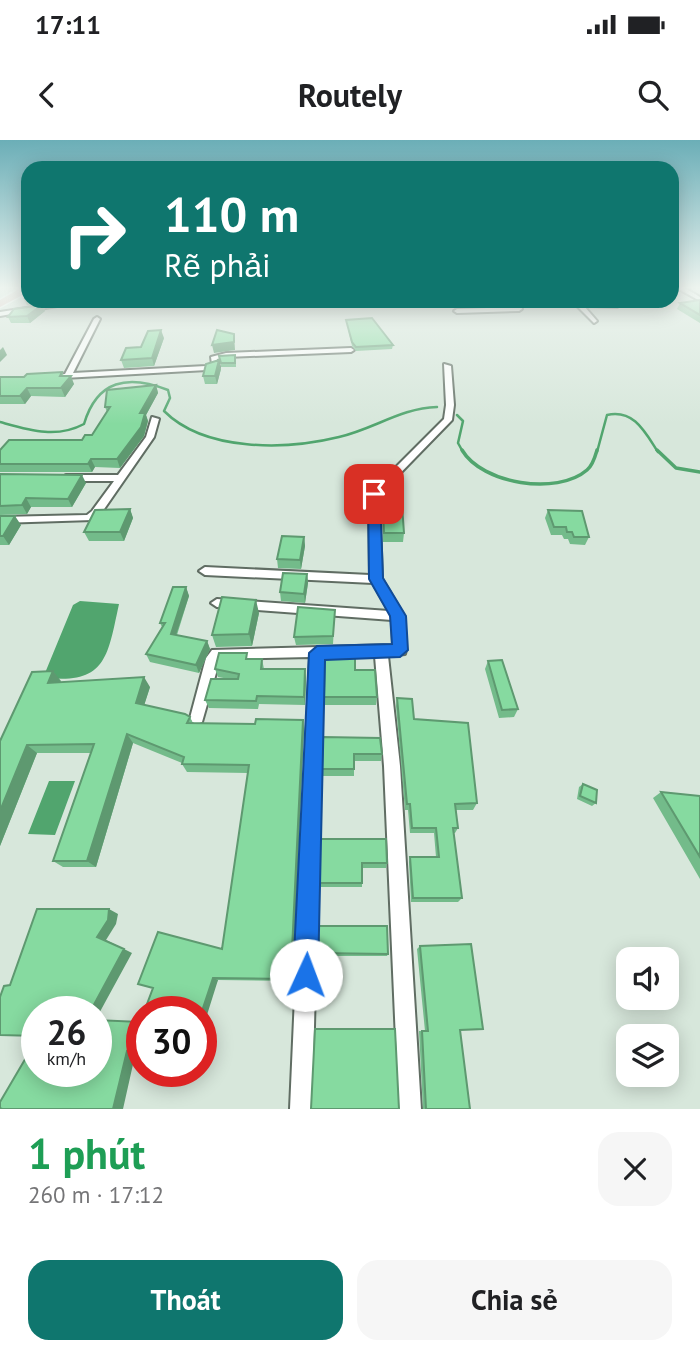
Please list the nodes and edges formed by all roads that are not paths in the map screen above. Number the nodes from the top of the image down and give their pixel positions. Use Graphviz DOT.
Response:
graph roads {
  1 [pos="90,333"];
  2 [pos="351,350"];
  3 [pos="447,366"];
  4 [pos="68,376"];
  5 [pos="41,377"];
  6 [pos="155,419"];
  7 [pos="54,477"];
  8 [pos="122,478"];
  9 [pos="0,520"];
  10 [pos="205,571"];
  11 [pos="376,579"];
  12 [pos="217,603"];
  13 [pos="398,616"];
  14 [pos="381,652"];
  15 [pos="317,653"];
  16 [pos="197,718"];
  17 [pos="301,1109"];
  18 [pos="410,1109"];
  1 -- 4 [label="street"];
  2 -- 4 [label="street"];
  3 -- 11 [label="street"];
  4 -- 5 [label="street"];
  6 -- 8 [label="street"];
  7 -- 8 [label="street"];
  8 -- 9 [label="street"];
  10 -- 11 [label="street"];
  11 -- 13 [label="street"];
  12 -- 13 [label="street"];
  13 -- 14 [label="street"];
  14 -- 15 [label="street"];
  14 -- 18 [label="street"];
  15 -- 16 [label="street"];
  15 -- 17 [label="street"];
}
